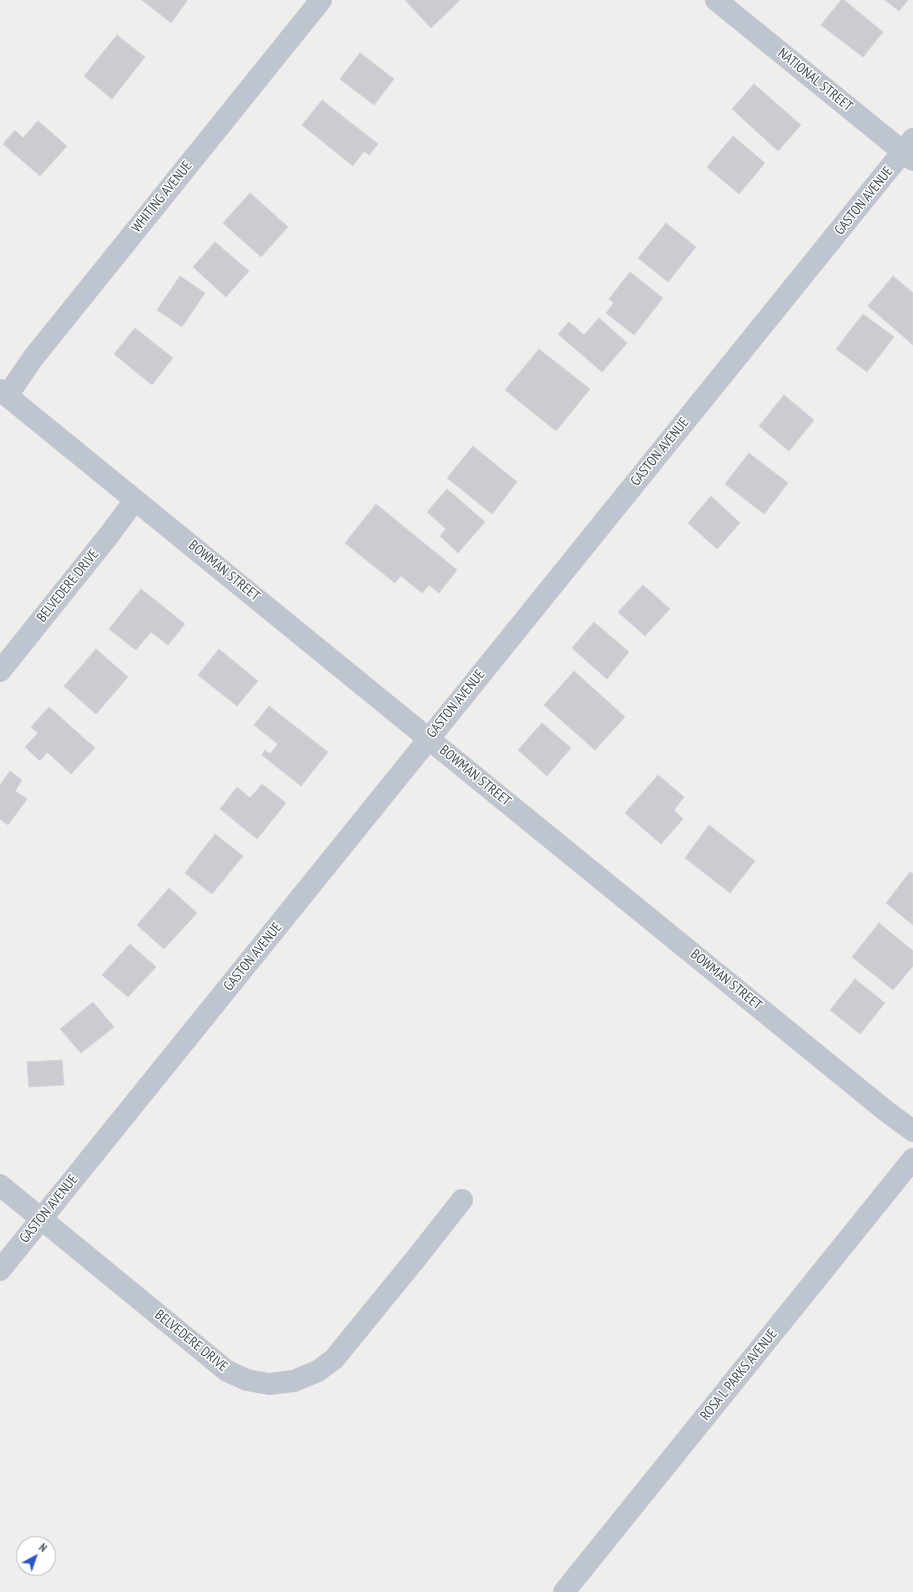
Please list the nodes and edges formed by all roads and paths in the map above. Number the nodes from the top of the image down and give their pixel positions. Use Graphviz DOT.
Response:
graph roads {
  1 [pos="320,0"];
  2 [pos="716,0"];
  3 [pos="910,150"];
  4 [pos="3,393"];
  5 [pos="135,500"];
  6 [pos="0,671"];
  7 [pos="429,738"];
  8 [pos="913,1131"];
  9 [pos="913,1159"];
  10 [pos="0,1185"];
  11 [pos="462,1200"];
  12 [pos="41,1219"];
  13 [pos="0,1270"];
  14 [pos="564,1592"];
  1 -- 4 [label="street, WHITING AVENUE"];
  2 -- 3 [label="street, NATIONAL STREET"];
  3 -- 7 [label="street, GASTON AVENUE"];
  4 -- 5 [label="street, BOWMAN STREET"];
  5 -- 6 [label="street, BELVEDERE DRIVE"];
  5 -- 7 [label="street, BOWMAN STREET"];
  7 -- 8 [label="street, BOWMAN STREET"];
  7 -- 12 [label="street, GASTON AVENUE"];
  9 -- 14 [label="street, ROSA L PARKS AVENUE"];
  10 -- 12 [label="street, BELVEDERE DRIVE"];
  11 -- 12 [label="street, BELVEDERE DRIVE"];
  12 -- 13 [label="street, GASTON AVENUE"];
}
